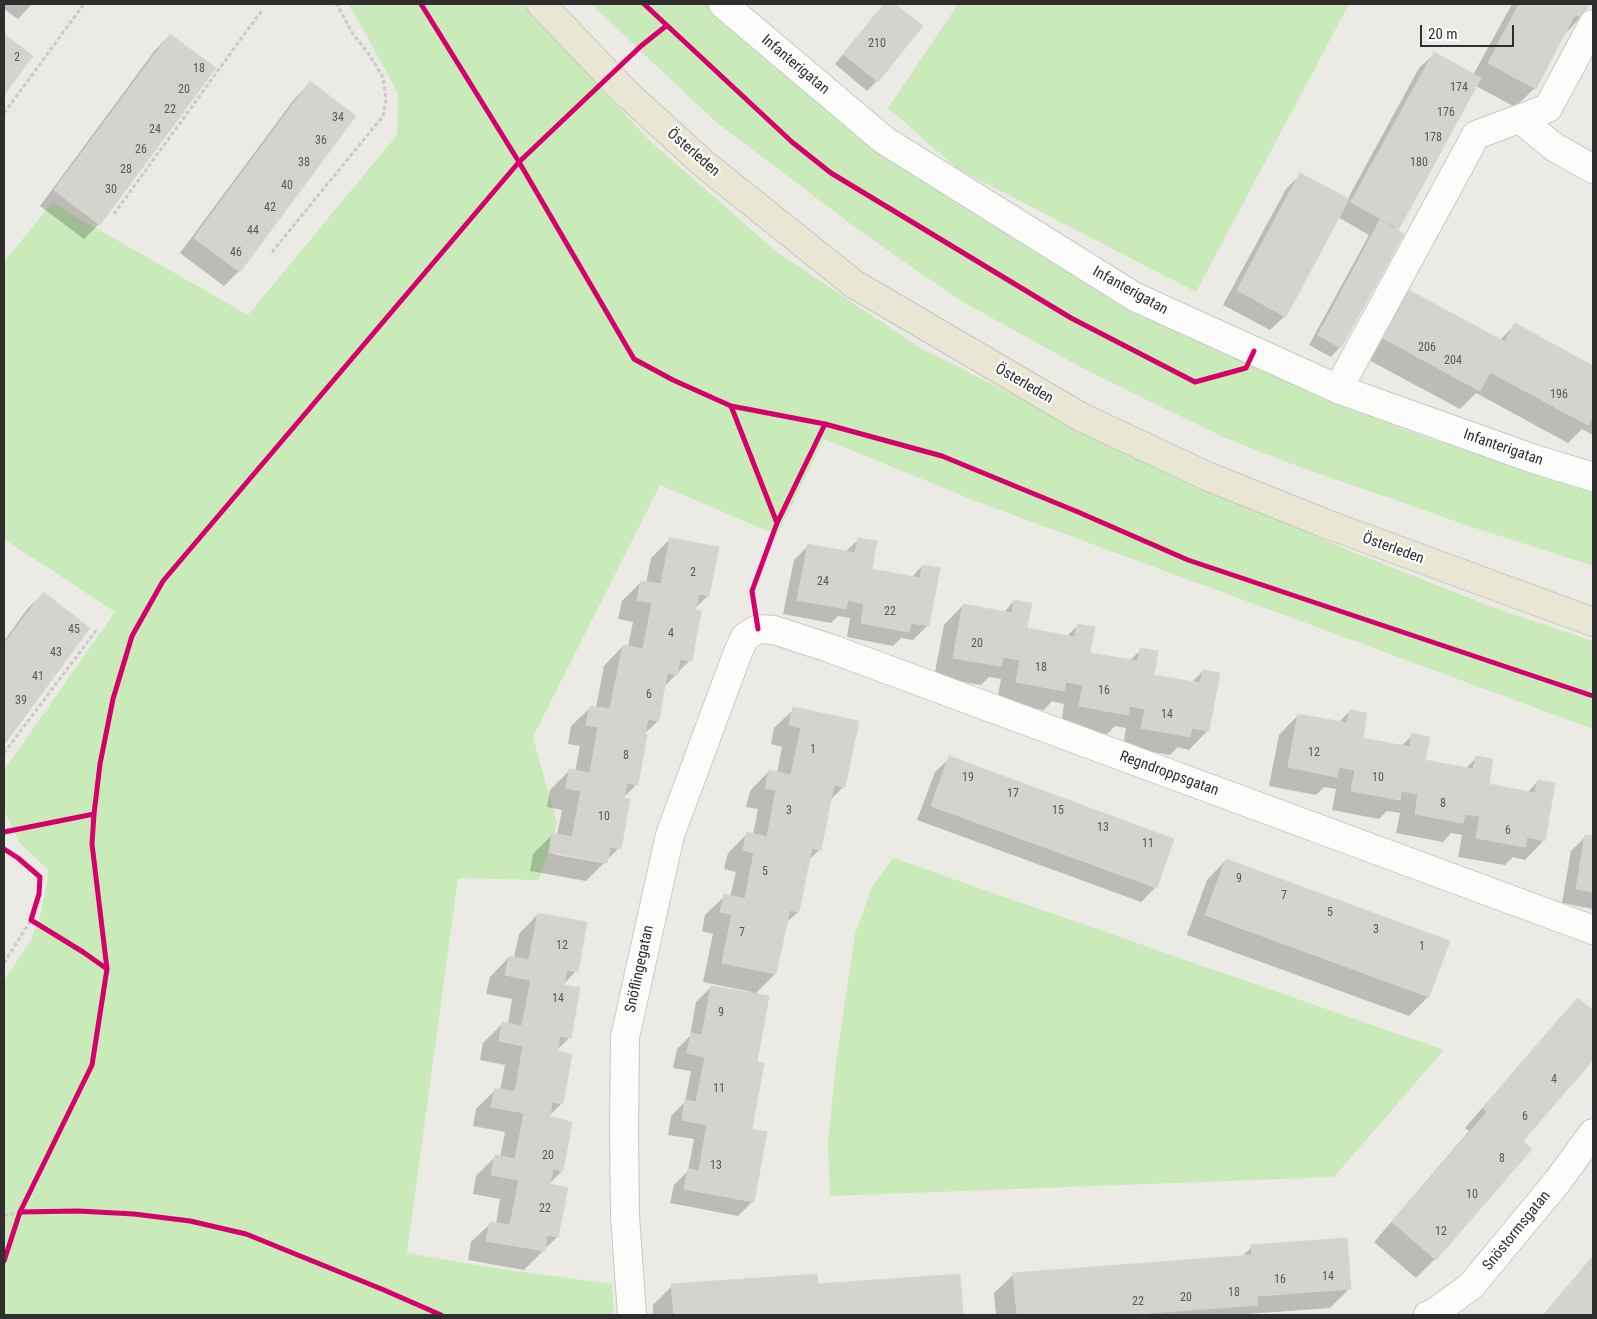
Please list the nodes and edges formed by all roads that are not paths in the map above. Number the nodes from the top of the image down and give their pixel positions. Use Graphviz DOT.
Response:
graph roads {
  1 [pos="541,4"];
  2 [pos="722,4"];
  3 [pos="1593,24"];
  4 [pos="1520,119"];
  5 [pos="1593,169"];
  6 [pos="1338,389"];
  7 [pos="1593,477"];
  8 [pos="1593,622"];
  9 [pos="745,637"];
  10 [pos="1593,930"];
  11 [pos="1593,1133"];
  12 [pos="632,1315"];
  13 [pos="1428,1315"];
  1 -- 8 [label="main road, Österleden"];
  2 -- 6 [label="street, Infanterigatan"];
  3 -- 4 [label="street"];
  4 -- 5 [label="street"];
  4 -- 6 [label="street"];
  6 -- 7 [label="street, Infanterigatan"];
  9 -- 10 [label="street, Regndroppsgatan"];
  9 -- 12 [label="street, Snöflingegatan"];
  11 -- 13 [label="street, Snöstormsgatan"];
}
